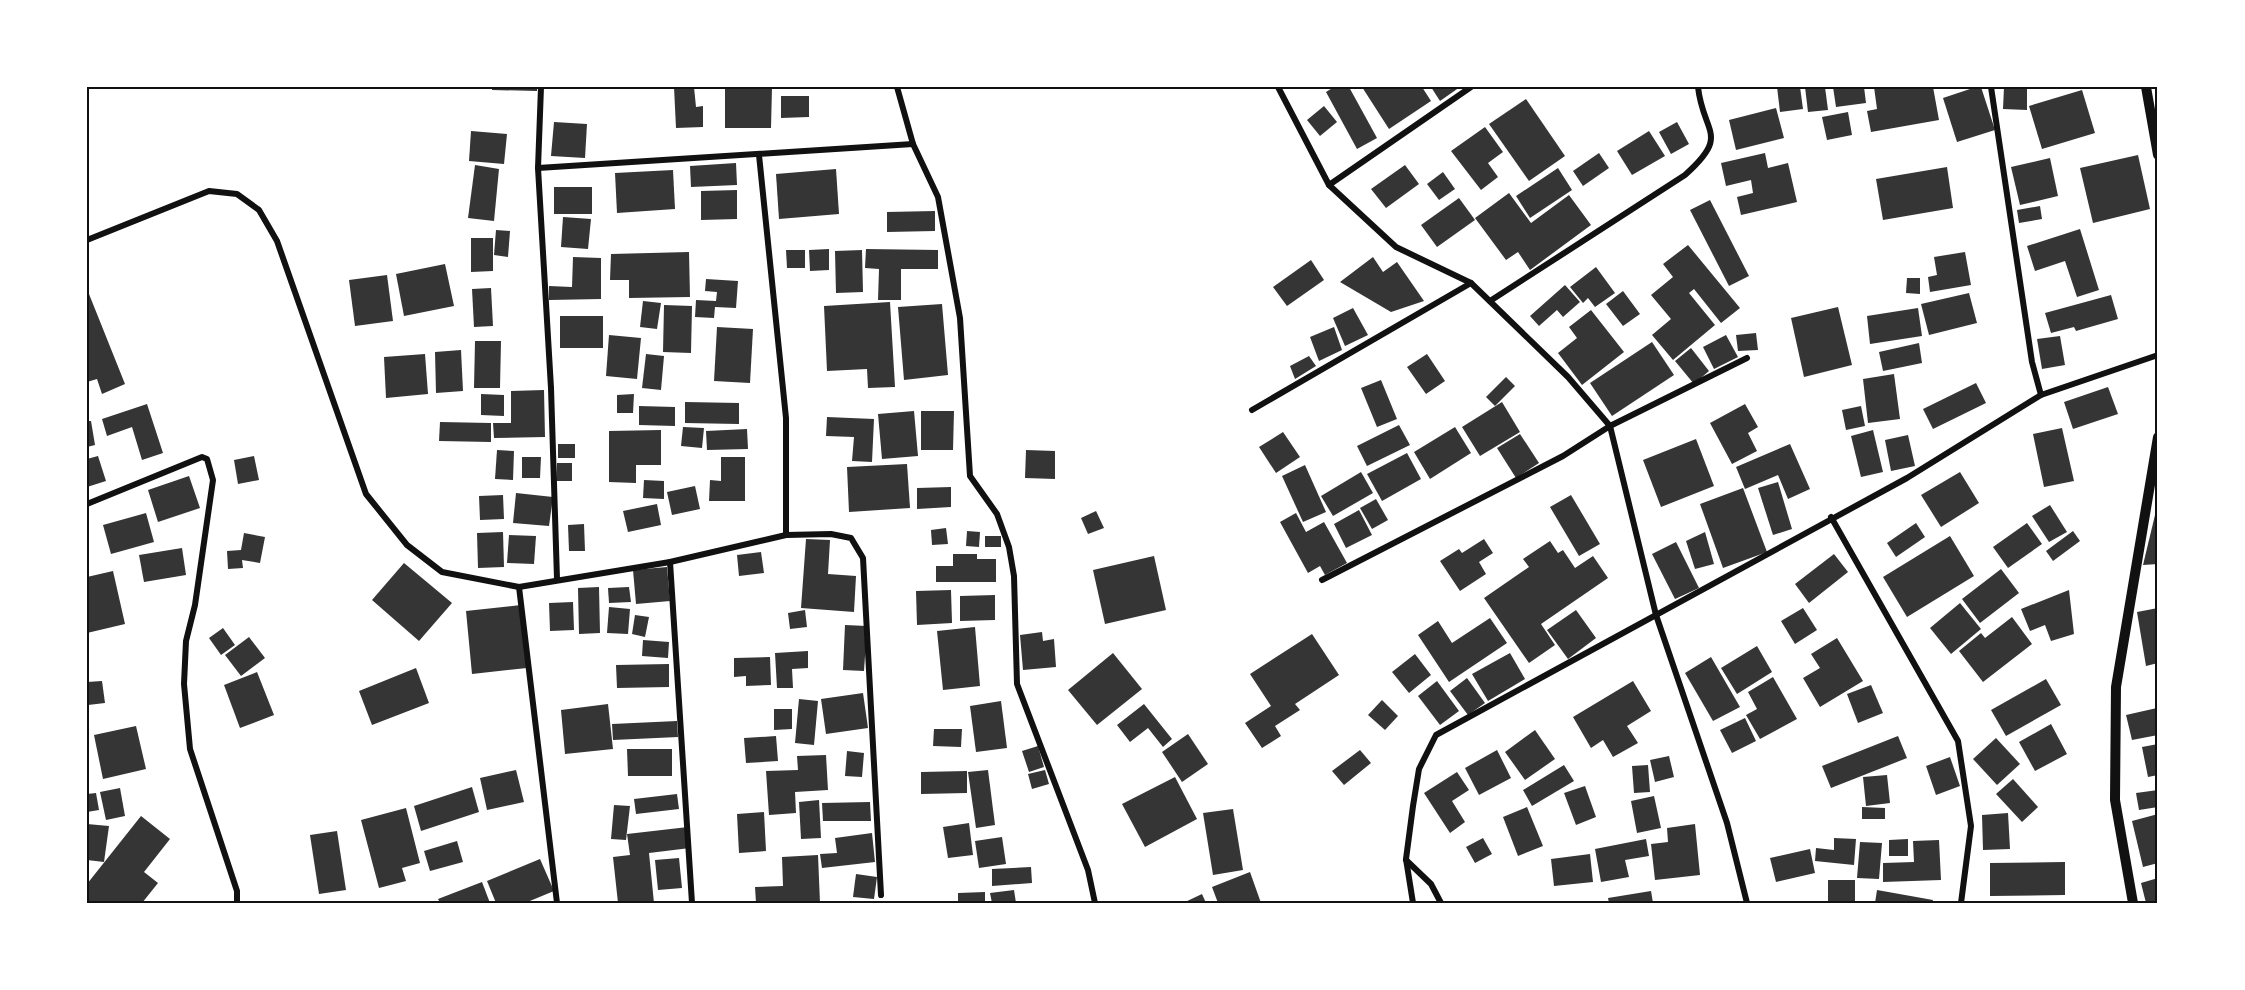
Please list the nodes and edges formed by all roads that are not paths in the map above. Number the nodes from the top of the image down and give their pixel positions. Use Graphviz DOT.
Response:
graph roads {
  1 [pos="541,87"];
  2 [pos="897,87"];
  3 [pos="1278,87"];
  4 [pos="1472,87"];
  5 [pos="1698,87"];
  6 [pos="1991,87"];
  7 [pos="2146,87"];
  8 [pos="913,144"];
  9 [pos="759,155"];
  10 [pos="2158,155"];
  11 [pos="538,168"];
  12 [pos="1329,184"];
  13 [pos="87,240"];
  14 [pos="1471,283"];
  15 [pos="1490,301"];
  16 [pos="2158,355"];
  17 [pos="1747,358"];
  18 [pos="2041,395"];
  19 [pos="1252,410"];
  20 [pos="1610,426"];
  21 [pos="2158,437"];
  22 [pos="87,504"];
  23 [pos="1831,518"];
  24 [pos="786,535"];
  25 [pos="670,561"];
  26 [pos="557,579"];
  27 [pos="1322,580"];
  28 [pos="519,587"];
  29 [pos="1656,615"];
  30 [pos="1406,860"];
  31 [pos="881,895"];
  32 [pos="237,903"];
  33 [pos="557,903"];
  34 [pos="692,903"];
  35 [pos="1095,903"];
  36 [pos="1413,903"];
  37 [pos="1441,903"];
  38 [pos="1747,903"];
  39 [pos="1961,903"];
  40 [pos="2133,903"];
  1 -- 11 [label="street"];
  2 -- 8 [label="street"];
  3 -- 12 [label="street"];
  4 -- 12 [label="street"];
  5 -- 15 [label="street"];
  6 -- 18 [label="street"];
  7 -- 10 [label="street"];
  8 -- 9 [label="street"];
  8 -- 35 [label="street"];
  9 -- 11 [label="street"];
  9 -- 24 [label="street"];
  11 -- 26 [label="street"];
  12 -- 14 [label="street"];
  13 -- 28 [label="street"];
  14 -- 15 [label="street"];
  14 -- 19 [label="street"];
  15 -- 20 [label="street"];
  16 -- 18 [label="street"];
  17 -- 20 [label="street"];
  18 -- 23 [label="street"];
  20 -- 27 [label="street"];
  20 -- 29 [label="street"];
  21 -- 40 [label="street"];
  22 -- 32 [label="street"];
  23 -- 29 [label="street"];
  23 -- 39 [label="street"];
  24 -- 25 [label="street"];
  24 -- 31 [label="street"];
  25 -- 26 [label="street"];
  25 -- 34 [label="street"];
  26 -- 28 [label="street"];
  28 -- 33 [label="street"];
  29 -- 30 [label="street"];
  29 -- 38 [label="street"];
  30 -- 36 [label="street"];
  30 -- 37 [label="street"];
}
